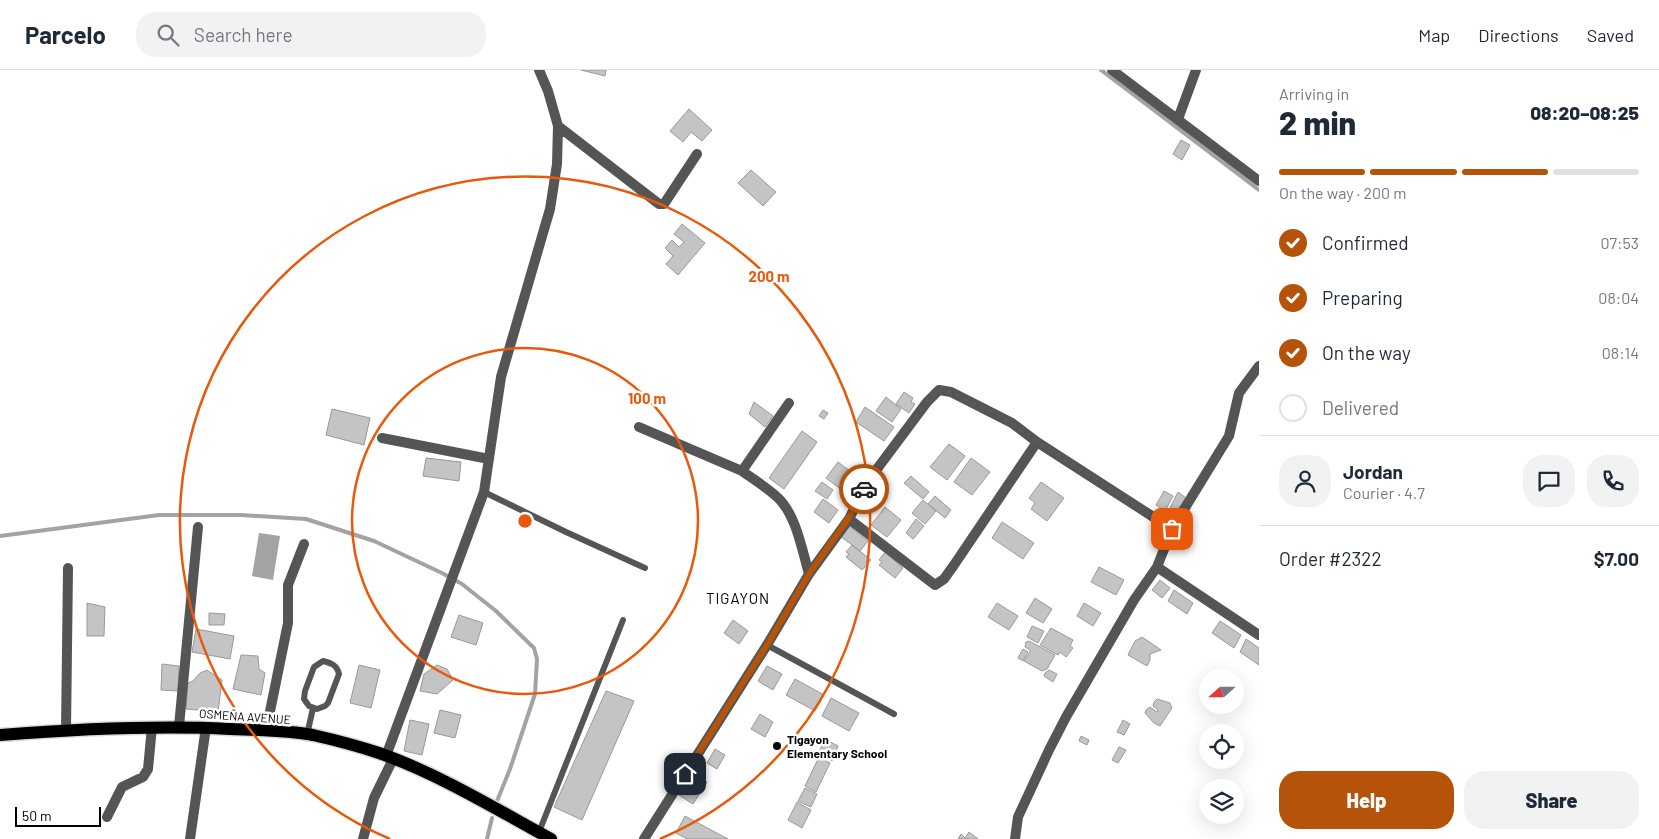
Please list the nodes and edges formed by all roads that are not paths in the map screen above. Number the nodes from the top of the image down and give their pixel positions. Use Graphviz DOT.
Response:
graph roads {
  1 [pos="539,70"];
  2 [pos="1112,70"];
  3 [pos="1196,70"];
  4 [pos="1178,119"];
  5 [pos="558,126"];
  6 [pos="697,154"];
  7 [pos="1259,181"];
  8 [pos="1259,366"];
  9 [pos="789,403"];
  10 [pos="639,427"];
  11 [pos="382,438"];
  12 [pos="1037,442"];
  13 [pos="488,459"];
  14 [pos="742,471"];
  15 [pos="484,492"];
  16 [pos="848,519"];
  17 [pos="198,527"];
  18 [pos="1172,529"];
  19 [pos="304,544"];
  20 [pos="1157,567"];
  21 [pos="68,568"];
  22 [pos="646,568"];
  23 [pos="809,574"];
  24 [pos="623,620"];
  25 [pos="1259,635"];
  26 [pos="767,645"];
  27 [pos="313,708"];
  28 [pos="894,714"];
  29 [pos="179,726"];
  30 [pos="152,727"];
  31 [pos="206,727"];
  32 [pos="66,730"];
  33 [pos="266,730"];
  34 [pos="0,735"];
  35 [pos="307,735"];
  36 [pos="389,757"];
  37 [pos="107,817"];
  38 [pos="539,832"];
  39 [pos="1016,838"];
  40 [pos="190,839"];
  41 [pos="363,839"];
  42 [pos="552,839"];
  43 [pos="644,839"];
  1 -- 5 [label="street"];
  2 -- 4 [label="street"];
  3 -- 4 [label="street"];
  4 -- 7 [label="street"];
  5 -- 6 [label="street"];
  5 -- 13 [label="street"];
  8 -- 18 [label="street"];
  9 -- 14 [label="street"];
  10 -- 14 [label="street"];
  11 -- 13 [label="street"];
  12 -- 16 [label="street"];
  12 -- 16 [label="street"];
  12 -- 18 [label="street"];
  13 -- 15 [label="street"];
  14 -- 23 [label="street"];
  15 -- 22 [label="lane"];
  15 -- 36 [label="street"];
  16 -- 23 [label="street"];
  17 -- 29 [label="street"];
  18 -- 20 [label="street"];
  19 -- 33 [label="street"];
  20 -- 25 [label="street"];
  20 -- 39 [label="street"];
  21 -- 32 [label="street"];
  23 -- 26 [label="street"];
  24 -- 38 [label="lane"];
  26 -- 28 [label="lane"];
  26 -- 43 [label="street"];
  27 -- 27 [label="lane"];
  27 -- 35 [label="lane"];
  29 -- 30 [label="main road, OSMEÑA AVENUE"];
  29 -- 31 [label="main road, OSMEÑA AVENUE"];
  30 -- 32 [label="main road, OSMEÑA AVENUE"];
  30 -- 37 [label="street"];
  31 -- 33 [label="main road, OSMEÑA AVENUE"];
  31 -- 40 [label="street"];
  32 -- 34 [label="main road, OSMEÑA AVENUE"];
  33 -- 35 [label="main road, OSMEÑA AVENUE"];
  35 -- 36 [label="main road, OSMEÑA AVENUE"];
  36 -- 38 [label="main road, OSMEÑA AVENUE"];
  36 -- 41 [label="street"];
  38 -- 42 [label="main road, OSMEÑA AVENUE"];
}
